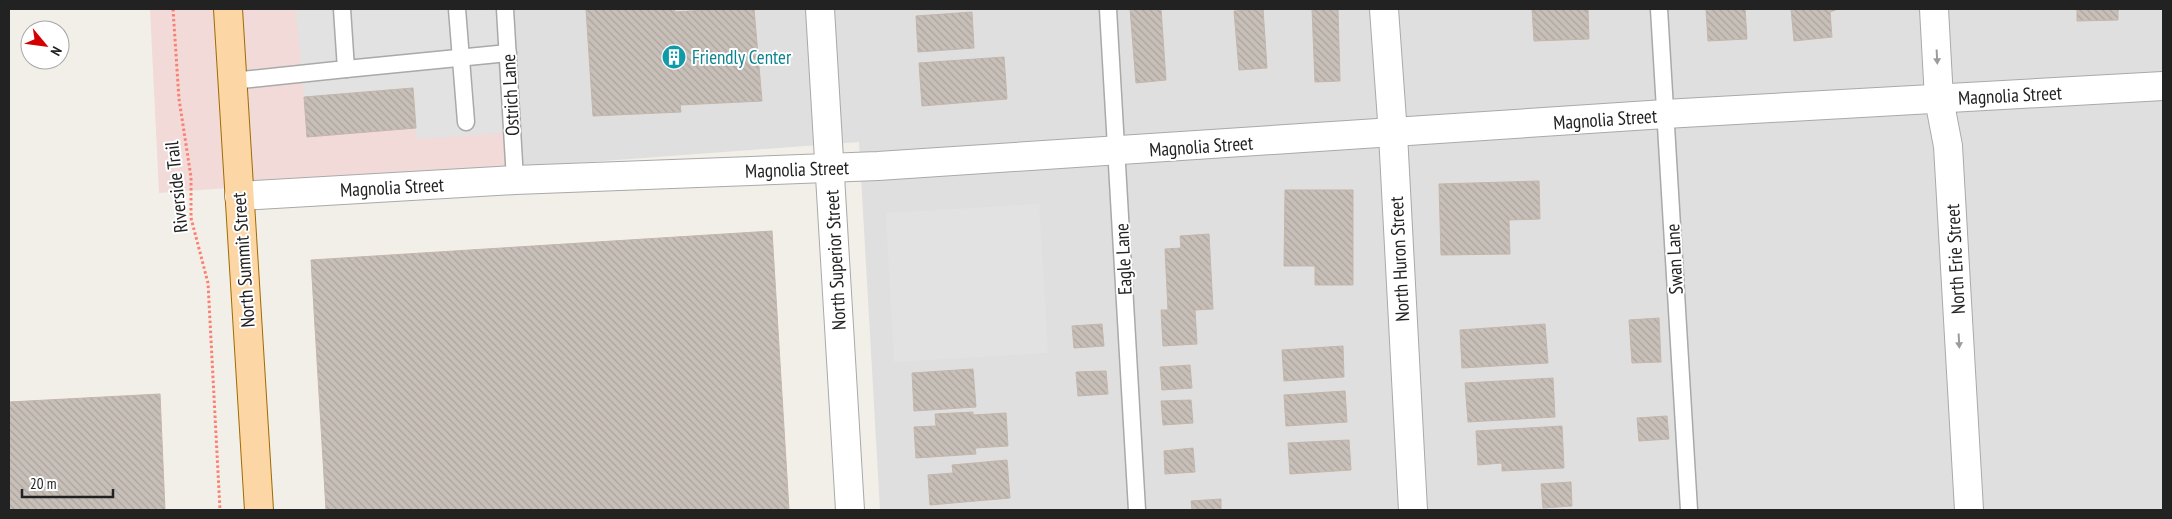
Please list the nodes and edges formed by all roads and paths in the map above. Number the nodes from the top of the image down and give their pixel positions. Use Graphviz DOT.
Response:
graph roads {
  1 [pos="173,9"];
  2 [pos="228,9"];
  3 [pos="342,9"];
  4 [pos="457,9"];
  5 [pos="505,9"];
  6 [pos="820,9"];
  7 [pos="1108,9"];
  8 [pos="1384,9"];
  9 [pos="1659,9"];
  10 [pos="1934,9"];
  11 [pos="508,53"];
  12 [pos="461,58"];
  13 [pos="346,69"];
  14 [pos="232,81"];
  15 [pos="2163,86"];
  16 [pos="1939,99"];
  17 [pos="1665,114"];
  18 [pos="466,122"];
  19 [pos="1393,134"];
  20 [pos="1117,152"];
  21 [pos="829,168"];
  22 [pos="515,180"];
  23 [pos="239,196"];
  24 [pos="220,510"];
  25 [pos="259,510"];
  26 [pos="850,510"];
  27 [pos="1137,510"];
  28 [pos="1413,510"];
  29 [pos="1689,510"];
  30 [pos="1969,510"];
  1 -- 24 [label="path, Riverside Trail"];
  2 -- 14 [label="main road, North Summit Street"];
  3 -- 13 [label="lane"];
  4 -- 12 [label="lane"];
  5 -- 11 [label="lane, Ostrich Lane"];
  6 -- 21 [label="street, North Superior Street"];
  7 -- 20 [label="lane, Eagle Lane"];
  8 -- 19 [label="street, North Huron Street"];
  9 -- 17 [label="lane, Swan Lane"];
  10 -- 16 [label="street, North Erie Street, one-way"];
  11 -- 12 [label="lane"];
  11 -- 22 [label="lane, Ostrich Lane"];
  12 -- 13 [label="lane"];
  12 -- 18 [label="lane"];
  13 -- 14 [label="lane"];
  14 -- 23 [label="main road, North Summit Street"];
  15 -- 16 [label="street, Magnolia Street"];
  16 -- 17 [label="street, Magnolia Street"];
  16 -- 30 [label="street, North Erie Street, one-way"];
  17 -- 19 [label="street, Magnolia Street"];
  17 -- 29 [label="lane, Swan Lane"];
  19 -- 20 [label="street, Magnolia Street"];
  19 -- 28 [label="street, North Huron Street"];
  20 -- 21 [label="street, Magnolia Street"];
  20 -- 27 [label="lane, Eagle Lane"];
  21 -- 22 [label="street, Magnolia Street"];
  21 -- 26 [label="street, North Superior Street"];
  22 -- 23 [label="street, Magnolia Street"];
  23 -- 25 [label="main road, North Summit Street"];
}
